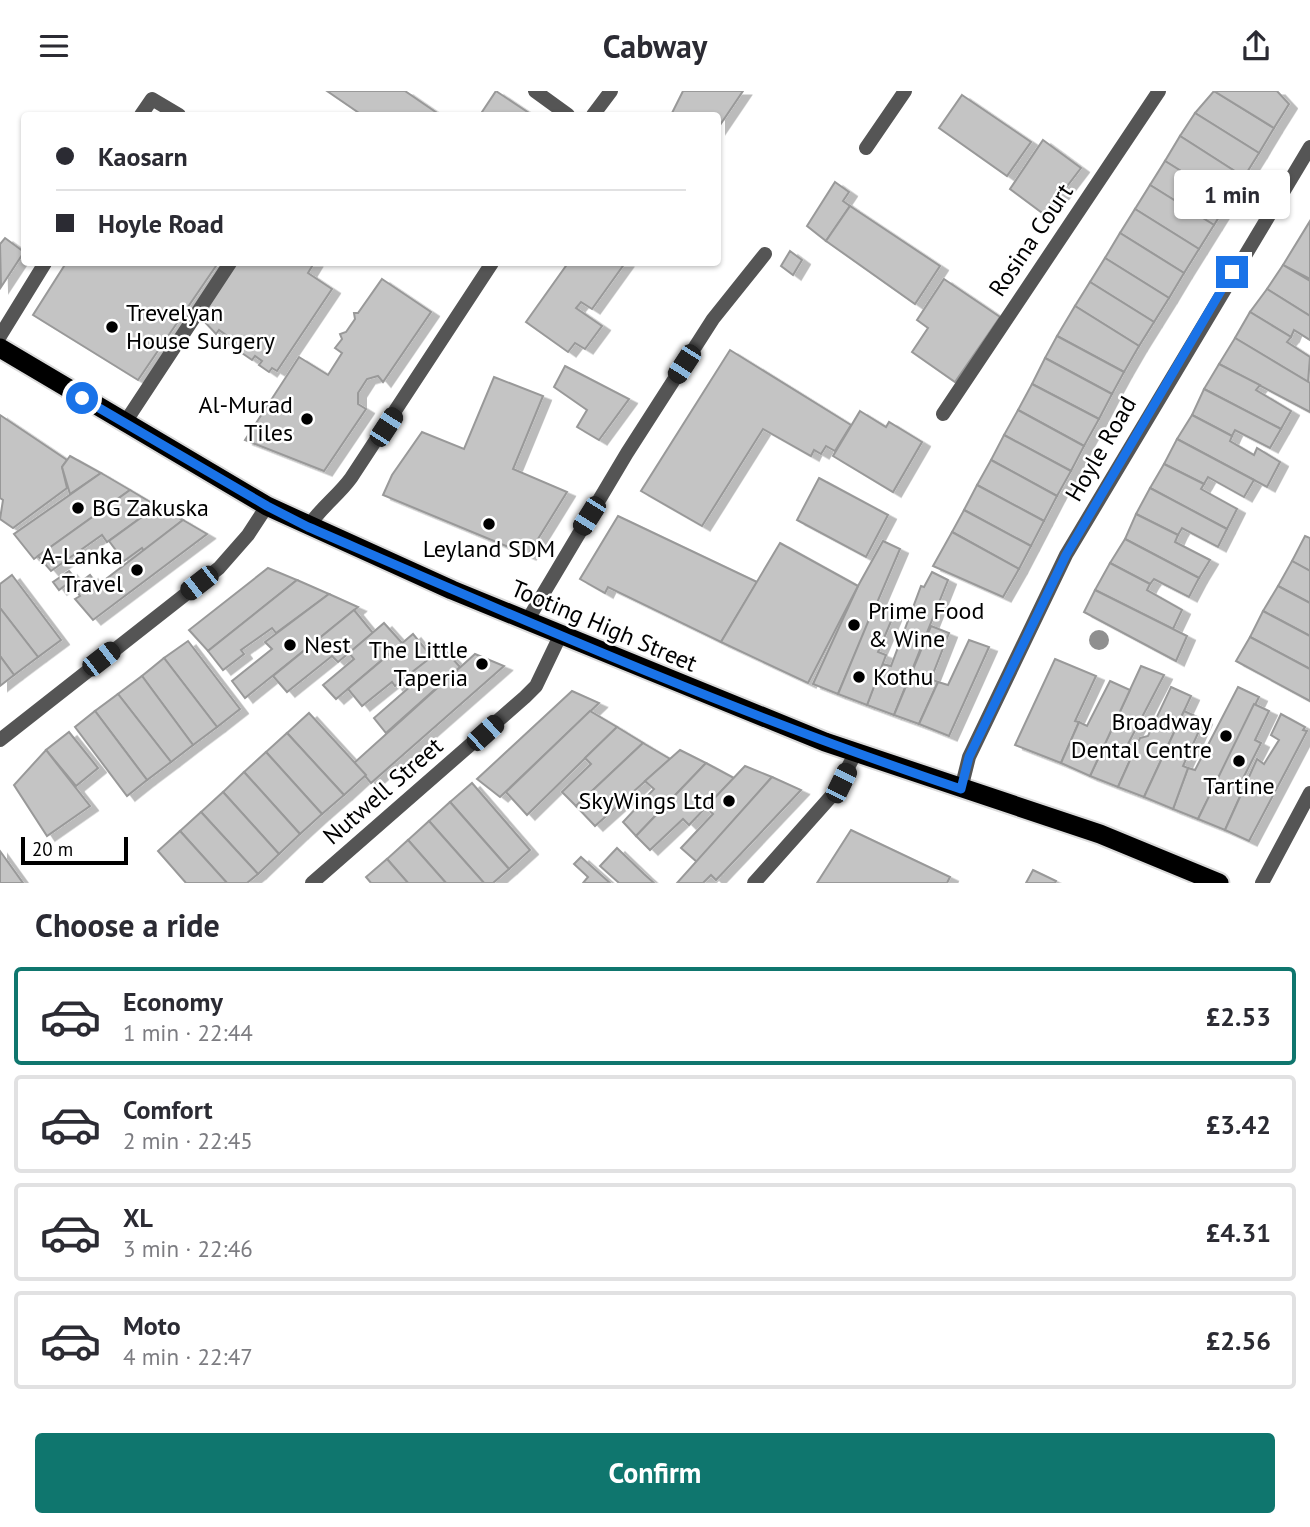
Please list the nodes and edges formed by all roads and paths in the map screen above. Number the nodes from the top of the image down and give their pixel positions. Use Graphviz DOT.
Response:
graph roads {
  1 [pos="535,91"];
  2 [pos="611,91"];
  3 [pos="905,91"];
  4 [pos="1159,91"];
  5 [pos="143,112"];
  6 [pos="174,112"];
  7 [pos="564,112"];
  8 [pos="595,112"];
  9 [pos="1310,147"];
  10 [pos="866,148"];
  11 [pos="765,254"];
  12 [pos="44,266"];
  13 [pos="228,266"];
  14 [pos="490,266"];
  15 [pos="0,336"];
  16 [pos="0,348"];
  17 [pos="943,414"];
  18 [pos="124,423"];
  19 [pos="267,506"];
  20 [pos="308,527"];
  21 [pos="527,621"];
  22 [pos="560,636"];
  23 [pos="0,740"];
  24 [pos="855,754"];
  25 [pos="961,789"];
  26 [pos="1310,793"];
  27 [pos="312,883"];
  28 [pos="754,883"];
  29 [pos="1219,883"];
  30 [pos="1262,883"];
  1 -- 7 [label="street"];
  2 -- 8 [label="street"];
  3 -- 10 [label="street"];
  4 -- 17 [label="street, Rosina Court"];
  5 -- 6 [label="street"];
  9 -- 25 [label="street, Hoyle Road"];
  11 -- 21 [label="street"];
  12 -- 15 [label="street"];
  13 -- 18 [label="street"];
  14 -- 20 [label="street"];
  16 -- 18 [label="highway, Tooting High Street"];
  18 -- 19 [label="highway, Tooting High Street"];
  19 -- 20 [label="highway, Tooting High Street"];
  19 -- 23 [label="street"];
  20 -- 21 [label="highway, Tooting High Street"];
  21 -- 22 [label="highway, Tooting High Street"];
  22 -- 24 [label="highway, Tooting High Street"];
  22 -- 27 [label="street, Nutwell Street"];
  24 -- 25 [label="highway, Tooting High Street"];
  24 -- 28 [label="street"];
  25 -- 29 [label="highway, Tooting High Street"];
  26 -- 30 [label="street"];
}
